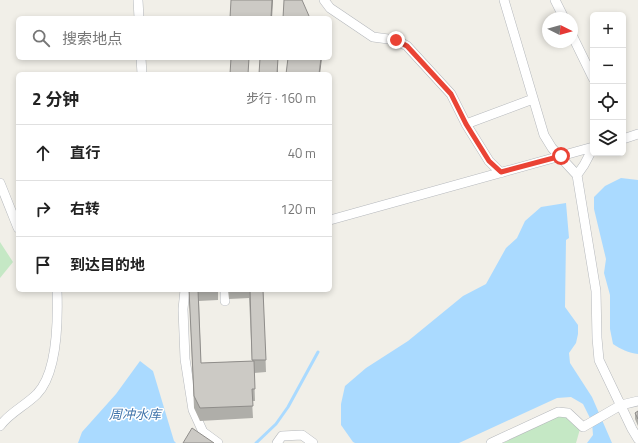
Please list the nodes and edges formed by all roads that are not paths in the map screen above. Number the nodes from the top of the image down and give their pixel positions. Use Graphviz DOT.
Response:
graph roads {
  1 [pos="138,0"];
  2 [pos="324,0"];
  3 [pos="504,0"];
  4 [pos="555,0"];
  5 [pos="561,12"];
  6 [pos="139,16"];
  7 [pos="578,47"];
  8 [pos="141,60"];
  9 [pos="142,72"];
  10 [pos="590,72"];
  11 [pos="533,100"];
  12 [pos="466,124"];
  13 [pos="638,134"];
  14 [pos="626,137"];
  15 [pos="590,148"];
  16 [pos="590,153"];
  17 [pos="561,156"];
  18 [pos="501,172"];
  19 [pos="577,175"];
  20 [pos="0,183"];
  21 [pos="332,219"];
  22 [pos="16,223"];
  23 [pos="56,292"];
  24 [pos="185,292"];
  25 [pos="225,292"];
  26 [pos="225,301"];
  27 [pos="638,401"];
  28 [pos="621,405"];
  29 [pos="0,426"];
  30 [pos="638,439"];
  31 [pos="218,443"];
  32 [pos="277,443"];
  33 [pos="313,443"];
  34 [pos="491,443"];
  1 -- 6 [label="street"];
  2 -- 12 [label="street"];
  3 -- 11 [label="street"];
  4 -- 5 [label="street"];
  7 -- 10 [label="street"];
  8 -- 9 [label="street"];
  11 -- 12 [label="street"];
  11 -- 17 [label="street"];
  12 -- 18 [label="street"];
  13 -- 14 [label="street"];
  15 -- 17 [label="street"];
  16 -- 19 [label="street"];
  17 -- 18 [label="street"];
  17 -- 19 [label="street"];
  18 -- 21 [label="street"];
  19 -- 28 [label="street"];
  20 -- 22 [label="street"];
  23 -- 29 [label="street"];
  24 -- 31 [label="street"];
  25 -- 26 [label="street"];
  27 -- 28 [label="street"];
  28 -- 30 [label="street"];
  28 -- 34 [label="street"];
  32 -- 33 [label="street"];
}
